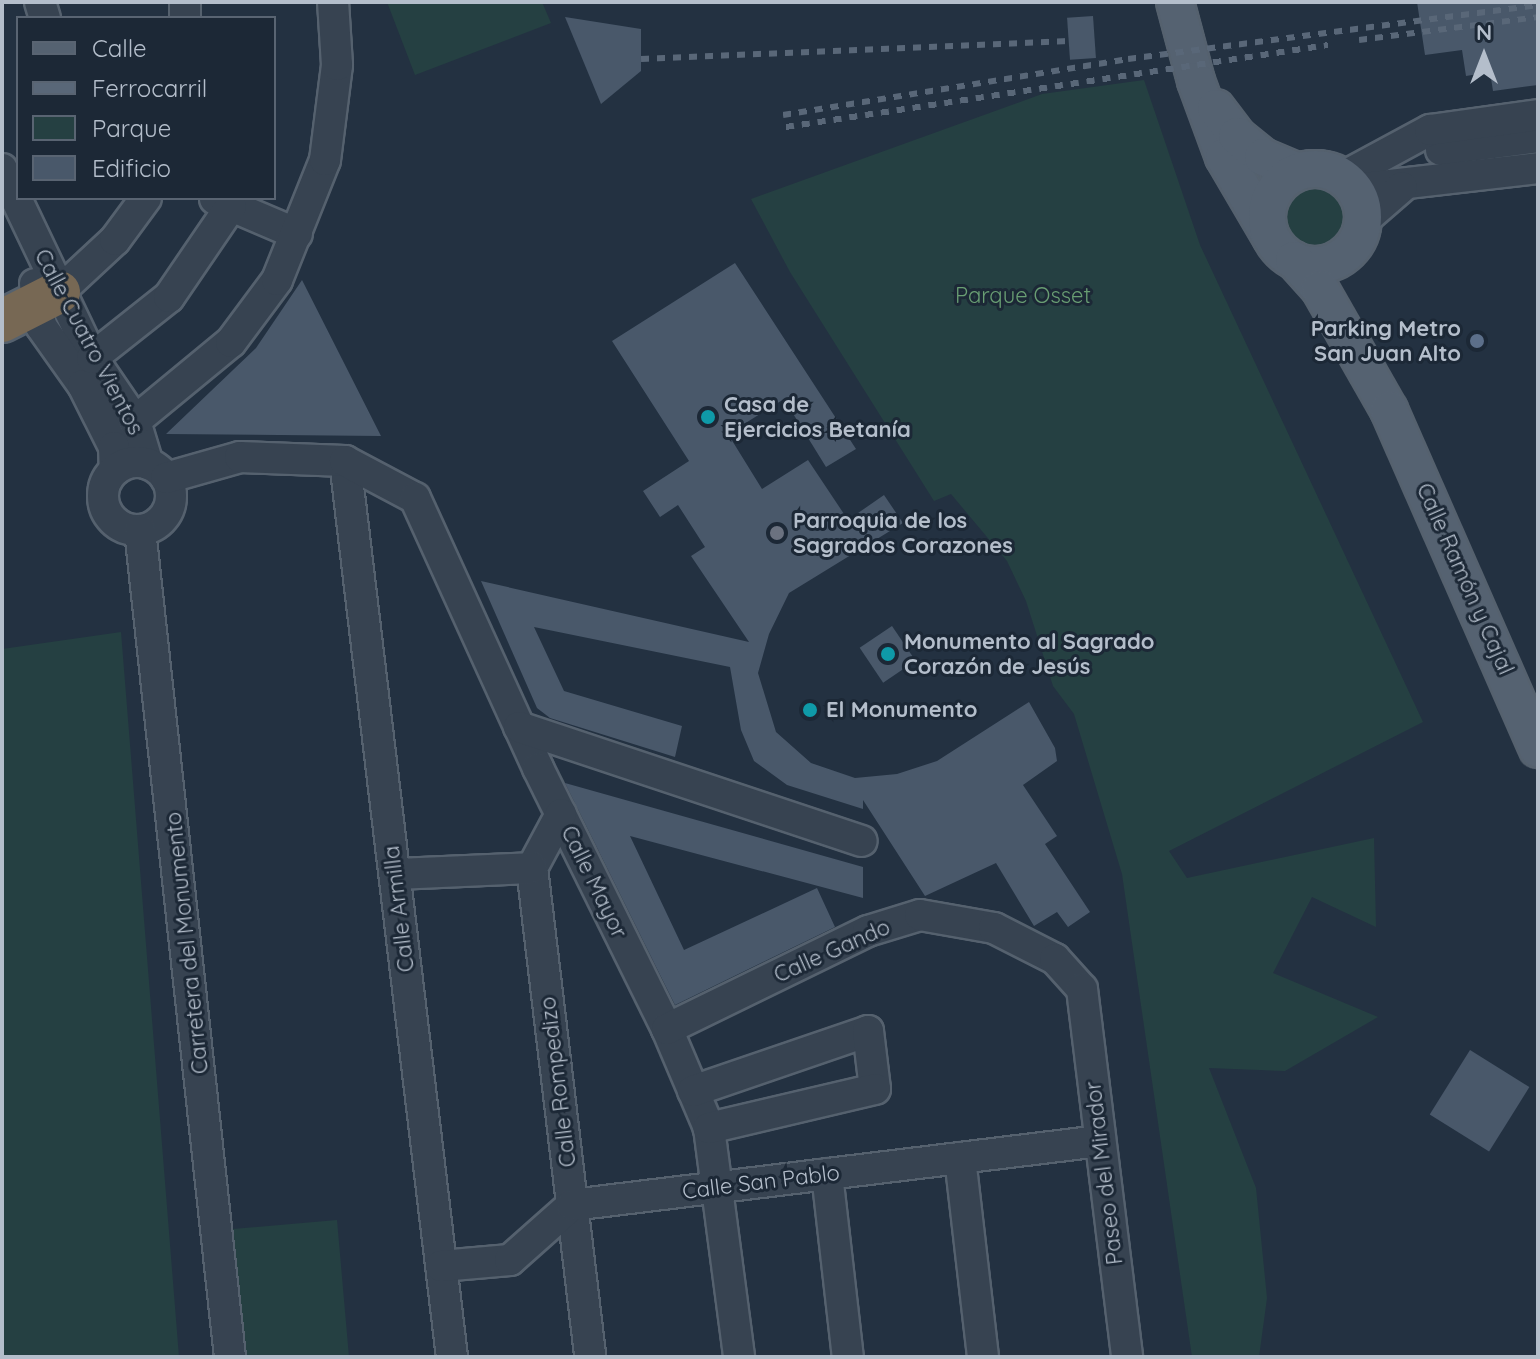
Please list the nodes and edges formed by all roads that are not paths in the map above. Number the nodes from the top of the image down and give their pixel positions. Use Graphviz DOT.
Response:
graph roads {
  1 [pos="333,2"];
  2 [pos="1175,2"];
  3 [pos="1196,81"];
  4 [pos="1538,115"];
  5 [pos="1538,137"];
  6 [pos="1381,157"];
  7 [pos="1538,168"];
  8 [pos="2,169"];
  9 [pos="1298,172"];
  10 [pos="16,199"];
  11 [pos="17,200"];
  12 [pos="145,200"];
  13 [pos="222,202"];
  14 [pos="1355,205"];
  15 [pos="297,234"];
  16 [pos="1285,252"];
  17 [pos="33,305"];
  18 [pos="92,358"];
  19 [pos="1389,410"];
  20 [pos="135,421"];
  21 [pos="345,461"];
  22 [pos="115,470"];
  23 [pos="157,471"];
  24 [pos="140,530"];
  25 [pos="519,727"];
  26 [pos="1538,749"];
  27 [pos="561,814"];
  28 [pos="862,841"];
  29 [pos="532,868"];
  30 [pos="395,874"];
  31 [pos="1082,989"];
  32 [pos="667,1029"];
  33 [pos="693,1091"];
  34 [pos="709,1128"];
  35 [pos="1100,1141"];
  36 [pos="960,1158"];
  37 [pos="827,1174"];
  38 [pos="718,1187"];
  39 [pos="572,1205"];
  40 [pos="441,1266"];
  41 [pos="230,1357"];
  42 [pos="452,1357"];
  43 [pos="590,1357"];
  44 [pos="739,1357"];
  45 [pos="848,1357"];
  46 [pos="983,1357"];
  47 [pos="1127,1357"];
  1 -- 15 [label="street"];
  2 -- 3 [label="main road, Calle Ramón y Cajal"];
  3 -- 9 [label="main road"];
  3 -- 16 [label="main road, Calle Ramón y Cajal"];
  4 -- 6 [label="street"];
  5 -- 6 [label="street"];
  6 -- 14 [label="street"];
  7 -- 14 [label="street"];
  8 -- 10 [label="street, Calle Cuatro Vientos"];
  9 -- 14 [label="main road"];
  9 -- 16 [label="main road"];
  11 -- 17 [label="street, Calle Cuatro Vientos"];
  12 -- 17 [label="street"];
  13 -- 15 [label="street"];
  13 -- 18 [label="street"];
  14 -- 16 [label="main road"];
  14 -- 19 [label="main road, Calle Ramón y Cajal"];
  15 -- 20 [label="street"];
  16 -- 19 [label="main road, Calle Ramón y Cajal"];
  17 -- 18 [label="street, Calle Cuatro Vientos"];
  17 -- 22 [label="street, Calle Cuatro Vientos"];
  18 -- 20 [label="street, Calle Cuatro Vientos"];
  19 -- 26 [label="main road, Calle Ramón y Cajal"];
  20 -- 23 [label="street, Calle Cuatro Vientos"];
  21 -- 23 [label="street"];
  21 -- 25 [label="street, Calle Mayor"];
  21 -- 30 [label="street, Calle Armilla"];
  22 -- 23 [label="street"];
  22 -- 24 [label="street"];
  23 -- 24 [label="street"];
  24 -- 41 [label="street, Carretera del Monumento"];
  25 -- 27 [label="street, Calle Mayor"];
  25 -- 28 [label="street"];
  27 -- 29 [label="street"];
  27 -- 32 [label="street, Calle Mayor"];
  29 -- 30 [label="street"];
  29 -- 39 [label="street, Calle Rompedizo"];
  30 -- 40 [label="street, Calle Armilla"];
  31 -- 32 [label="street, Calle Gando"];
  31 -- 35 [label="street, Paseo del Mirador"];
  32 -- 33 [label="street, Calle Mayor"];
  33 -- 34 [label="street, Calle Mayor"];
  33 -- 34 [label="street"];
  34 -- 38 [label="street, Calle Mayor"];
  35 -- 36 [label="street, Calle San Pablo"];
  35 -- 47 [label="street, Paseo del Mirador"];
  36 -- 37 [label="street, Calle San Pablo"];
  36 -- 46 [label="street"];
  37 -- 38 [label="street, Calle San Pablo"];
  37 -- 45 [label="street"];
  38 -- 39 [label="street, Calle San Pablo"];
  38 -- 44 [label="street, Calle Mayor"];
  39 -- 40 [label="street"];
  39 -- 43 [label="street, Calle Rompedizo"];
  40 -- 42 [label="street, Calle Armilla"];
}
